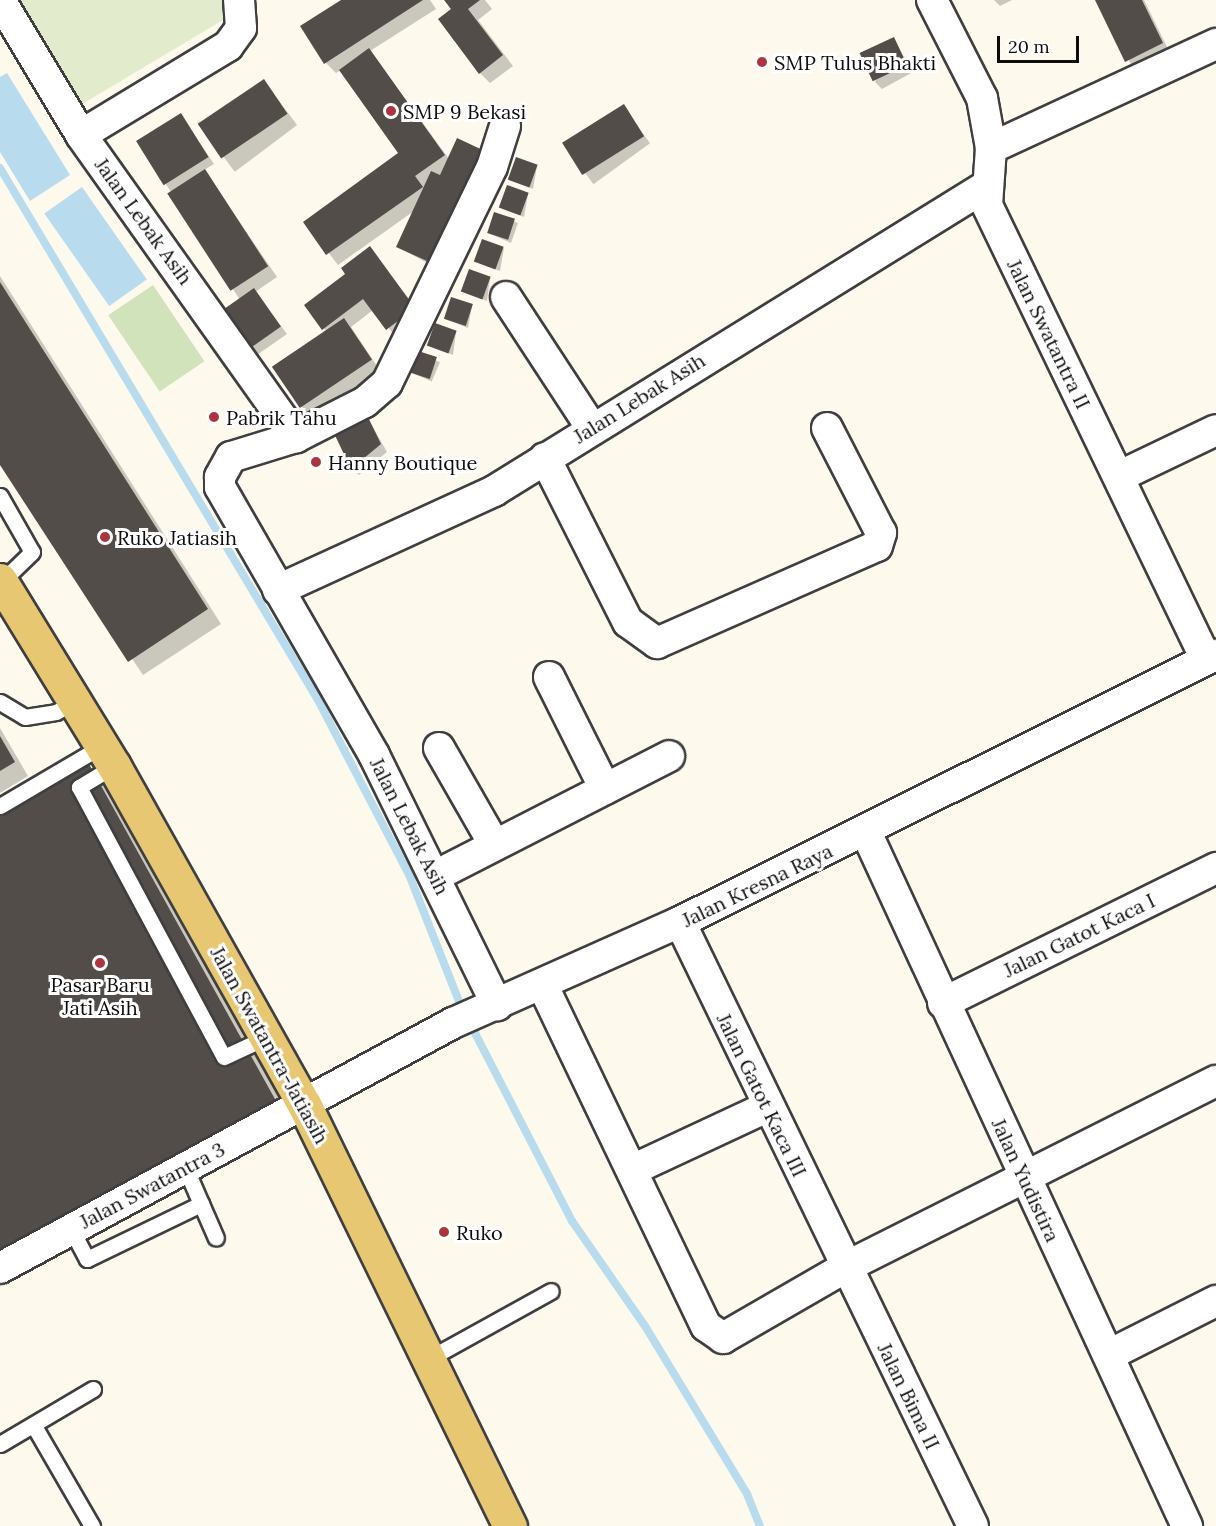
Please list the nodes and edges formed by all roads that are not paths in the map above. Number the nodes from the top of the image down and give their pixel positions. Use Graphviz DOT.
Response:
graph roads {
  1 [pos="0,0"];
  2 [pos="239,0"];
  3 [pos="932,0"];
  4 [pos="1216,44"];
  5 [pos="505,126"];
  6 [pos="81,135"];
  7 [pos="991,148"];
  8 [pos="988,184"];
  9 [pos="506,297"];
  10 [pos="591,427"];
  11 [pos="827,428"];
  12 [pos="1216,430"];
  13 [pos="296,437"];
  14 [pos="545,458"];
  15 [pos="1120,476"];
  16 [pos="0,496"];
  17 [pos="0,581"];
  18 [pos="278,590"];
  19 [pos="1211,657"];
  20 [pos="549,677"];
  21 [pos="0,702"];
  22 [pos="74,702"];
  23 [pos="439,748"];
  24 [pos="108,756"];
  25 [pos="669,756"];
  26 [pos="605,789"];
  27 [pos="0,806"];
  28 [pos="866,832"];
  29 [pos="494,844"];
  30 [pos="1216,868"];
  31 [pos="435,876"];
  32 [pos="680,922"];
  33 [pos="543,986"];
  34 [pos="943,1003"];
  35 [pos="491,1007"];
  36 [pos="267,1037"];
  37 [pos="1216,1081"];
  38 [pos="304,1104"];
  39 [pos="767,1107"];
  40 [pos="185,1167"];
  41 [pos="632,1170"];
  42 [pos="1023,1175"];
  43 [pos="201,1204"];
  44 [pos="71,1228"];
  45 [pos="216,1238"];
  46 [pos="846,1267"];
  47 [pos="0,1268"];
  48 [pos="551,1292"];
  49 [pos="1216,1301"];
  50 [pos="1109,1355"];
  51 [pos="430,1358"];
  52 [pos="93,1389"];
  53 [pos="34,1426"];
  54 [pos="0,1444"];
  55 [pos="92,1526"];
  56 [pos="510,1526"];
  57 [pos="973,1526"];
  58 [pos="1187,1526"];
  1 -- 6 [label="street, Jalan Lebak Asih"];
  2 -- 6 [label="street"];
  3 -- 7 [label="street, Jalan Swatantra II"];
  4 -- 7 [label="street"];
  5 -- 13 [label="street, Jalan Lebak Asih"];
  6 -- 13 [label="street, Jalan Lebak Asih"];
  7 -- 8 [label="street, Jalan Swatantra II"];
  8 -- 10 [label="street, Jalan Lebak Asih"];
  8 -- 15 [label="street, Jalan Swatantra II"];
  9 -- 10 [label="street"];
  10 -- 14 [label="street, Jalan Lebak Asih"];
  11 -- 14 [label="street"];
  12 -- 15 [label="street"];
  13 -- 18 [label="street, Jalan Lebak Asih"];
  14 -- 18 [label="street, Jalan Lebak Asih"];
  15 -- 19 [label="street, Jalan Swatantra II"];
  16 -- 17 [label="lane"];
  17 -- 22 [label="main road, Jalan Swatantra-Jatiasih"];
  18 -- 31 [label="street, Jalan Lebak Asih"];
  19 -- 28 [label="street, Jalan Kresna Raya"];
  20 -- 26 [label="street"];
  21 -- 22 [label="lane"];
  22 -- 24 [label="main road, Jalan Swatantra-Jatiasih"];
  23 -- 29 [label="street"];
  24 -- 27 [label="lane"];
  24 -- 36 [label="main road, Jalan Swatantra-Jatiasih"];
  24 -- 36 [label="lane"];
  25 -- 26 [label="street"];
  26 -- 29 [label="street"];
  28 -- 32 [label="street, Jalan Kresna Raya"];
  28 -- 34 [label="street, Jalan Yudistira"];
  29 -- 31 [label="street"];
  30 -- 34 [label="street, Jalan Gatot Kaca I"];
  31 -- 35 [label="street, Jalan Lebak Asih"];
  32 -- 33 [label="street, Jalan Kresna Raya"];
  32 -- 39 [label="street, Jalan Gatot Kaca III"];
  33 -- 35 [label="street, Jalan Kresna Raya"];
  33 -- 41 [label="street"];
  34 -- 42 [label="street, Jalan Yudistira"];
  35 -- 38 [label="street, Jalan Kresna Raya"];
  36 -- 38 [label="main road, Jalan Swatantra-Jatiasih"];
  37 -- 42 [label="street"];
  38 -- 40 [label="street, Jalan Swatantra 3"];
  38 -- 51 [label="main road, Jalan Swatantra-Jatiasih"];
  39 -- 41 [label="street"];
  39 -- 46 [label="street, Jalan Gatot Kaca III"];
  40 -- 43 [label="lane"];
  40 -- 44 [label="street, Jalan Swatantra 3"];
  41 -- 46 [label="street"];
  42 -- 46 [label="street"];
  42 -- 50 [label="street, Jalan Yudistira"];
  43 -- 44 [label="lane"];
  43 -- 45 [label="lane"];
  44 -- 47 [label="street, Jalan Swatantra 3"];
  46 -- 57 [label="street, Jalan Bima II"];
  48 -- 51 [label="lane"];
  49 -- 50 [label="street"];
  50 -- 58 [label="street, Jalan Yudistira"];
  51 -- 56 [label="main road, Jalan Swatantra-Jatiasih"];
  52 -- 53 [label="lane"];
  53 -- 54 [label="lane"];
  53 -- 55 [label="lane"];
}
